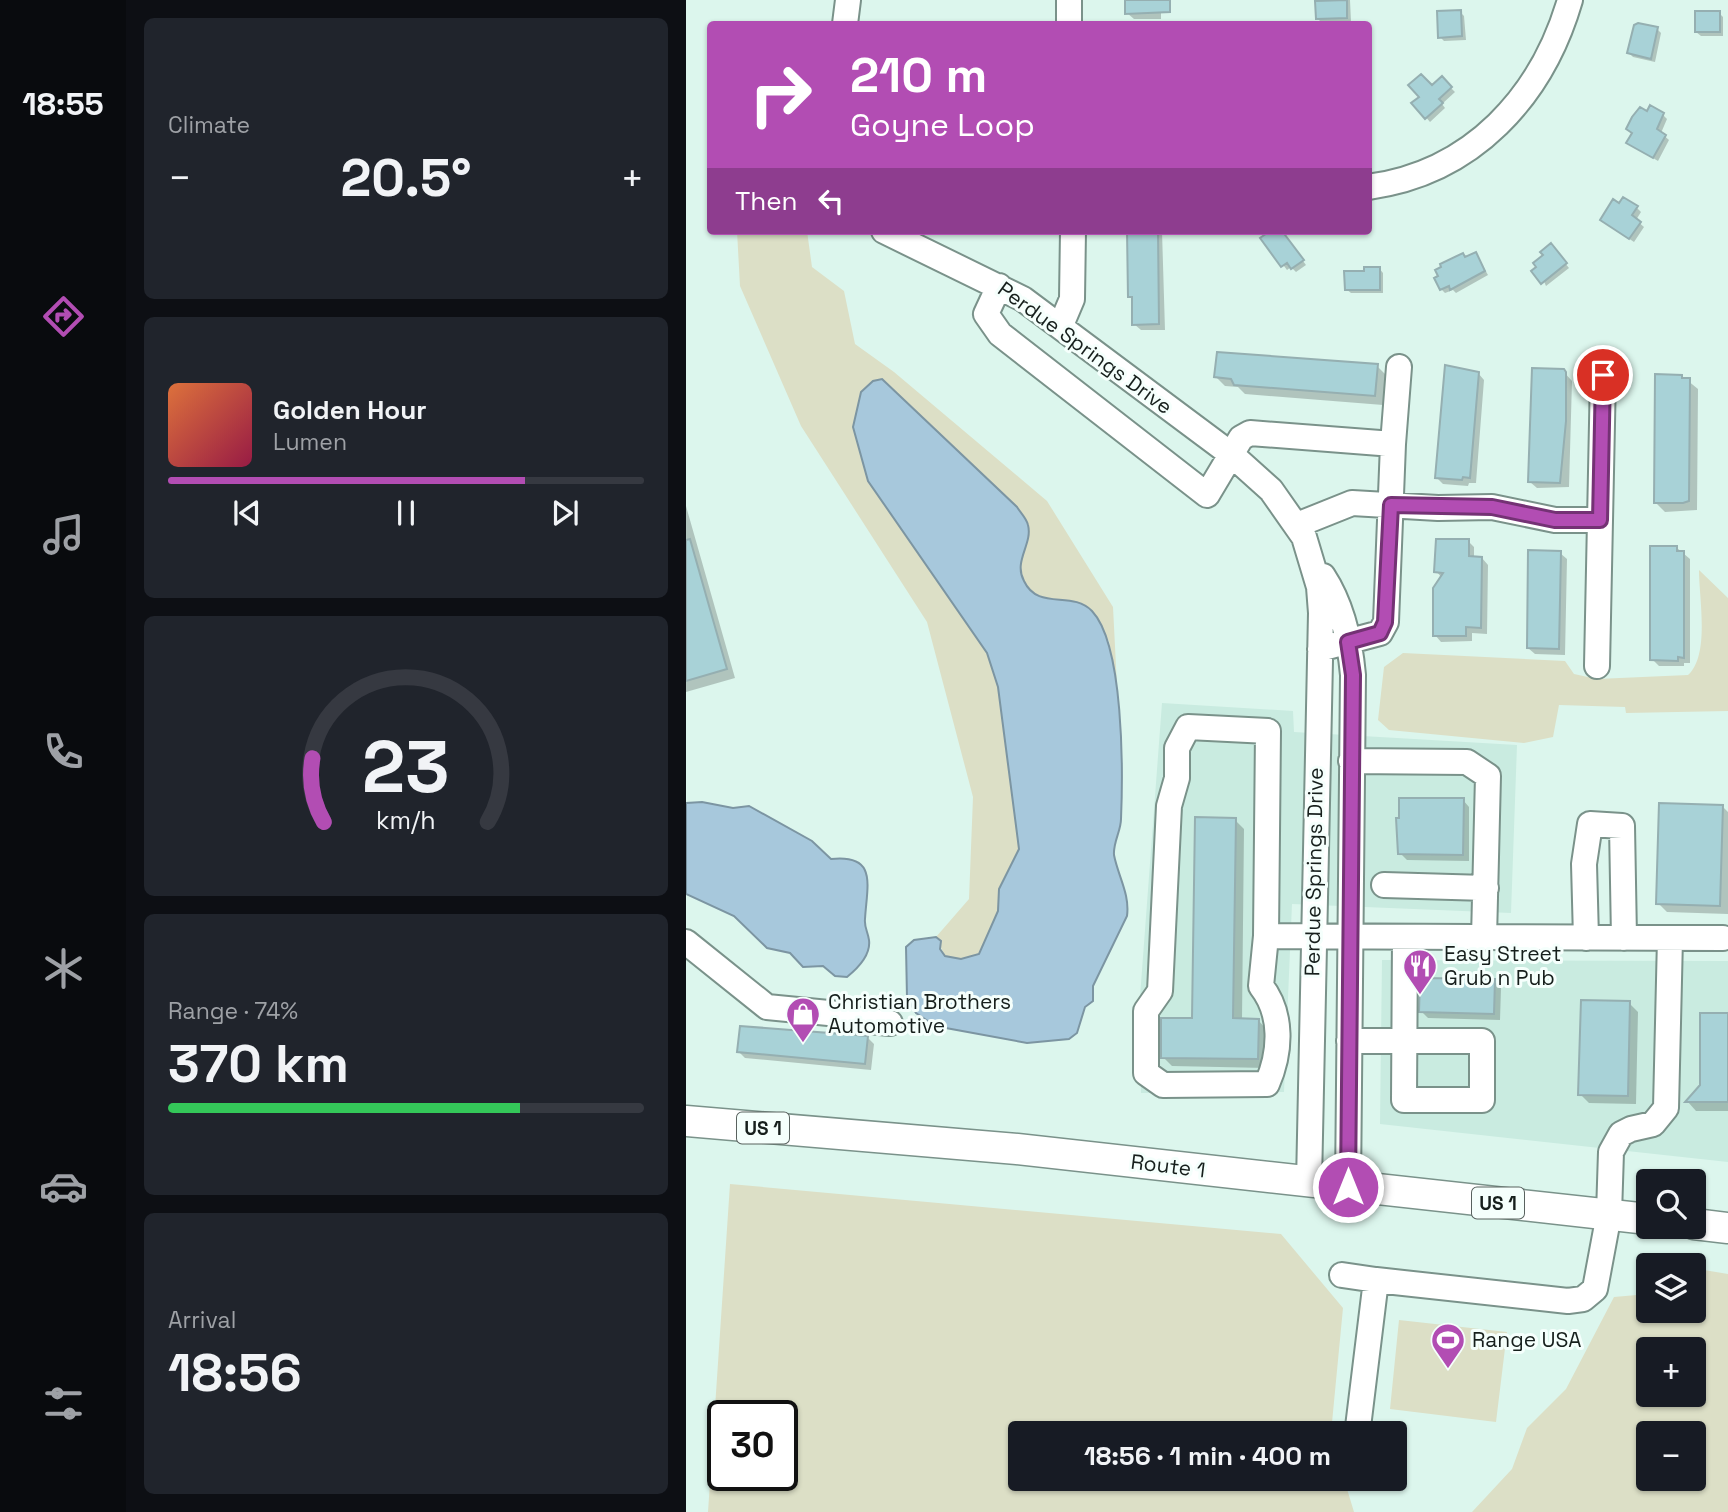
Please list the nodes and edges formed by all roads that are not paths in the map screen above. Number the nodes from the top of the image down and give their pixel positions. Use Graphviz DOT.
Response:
graph roads {
  1 [pos="848,0"];
  2 [pos="1069,0"];
  3 [pos="1570,0"];
  4 [pos="845,21"];
  5 [pos="1069,21"];
  6 [pos="1372,186"];
  7 [pos="892,235"];
  8 [pos="1073,235"];
  9 [pos="999,286"];
  10 [pos="1061,326"];
  11 [pos="1399,367"];
  12 [pos="1603,375"];
  13 [pos="1393,443"];
  14 [pos="1232,454"];
  15 [pos="1391,505"];
  16 [pos="1600,520"];
  17 [pos="1297,525"];
  18 [pos="1313,561"];
  19 [pos="1348,642"];
  20 [pos="1320,649"];
  21 [pos="1597,666"];
  22 [pos="1351,761"];
  23 [pos="1384,885"];
  24 [pos="1486,888"];
  25 [pos="1266,936"];
  26 [pos="1312,938"];
  27 [pos="1349,938"];
  28 [pos="1405,938"];
  29 [pos="1484,938"];
  30 [pos="1586,938"];
  31 [pos="1624,938"];
  32 [pos="1670,938"];
  33 [pos="1723,938"];
  34 [pos="686,942"];
  35 [pos="890,1024"];
  36 [pos="1349,1041"];
  37 [pos="686,1121"];
  38 [pos="1308,1183"];
  39 [pos="1348,1187"];
  40 [pos="1609,1214"];
  41 [pos="1636,1217"];
  42 [pos="1706,1225"];
  43 [pos="1728,1228"];
  44 [pos="1342,1275"];
  45 [pos="1376,1280"];
  46 [pos="1359,1421"];
  1 -- 4 [label="street"];
  2 -- 5 [label="street"];
  3 -- 6 [label="street"];
  7 -- 9 [label="street, Perdue Springs Drive"];
  8 -- 10 [label="street"];
  9 -- 10 [label="street, Perdue Springs Drive"];
  9 -- 14 [label="street"];
  10 -- 14 [label="street, Perdue Springs Drive"];
  11 -- 13 [label="street"];
  12 -- 16 [label="street"];
  13 -- 14 [label="street"];
  13 -- 15 [label="street"];
  14 -- 17 [label="street, Perdue Springs Drive"];
  15 -- 16 [label="street"];
  15 -- 17 [label="street"];
  15 -- 19 [label="street"];
  16 -- 21 [label="street"];
  17 -- 18 [label="street, Perdue Springs Drive"];
  18 -- 19 [label="street, Perdue Springs Drive"];
  18 -- 20 [label="street, Perdue Springs Drive"];
  19 -- 20 [label="street"];
  19 -- 22 [label="street, Perdue Springs Drive"];
  20 -- 26 [label="street, Perdue Springs Drive"];
  22 -- 24 [label="street"];
  22 -- 27 [label="street, Perdue Springs Drive"];
  23 -- 24 [label="street"];
  24 -- 29 [label="street"];
  25 -- 25 [label="street"];
  25 -- 26 [label="street"];
  26 -- 27 [label="street"];
  26 -- 38 [label="street, Perdue Springs Drive"];
  27 -- 28 [label="street"];
  27 -- 36 [label="street, Perdue Springs Drive"];
  28 -- 29 [label="street"];
  28 -- 36 [label="street"];
  29 -- 30 [label="street"];
  30 -- 31 [label="street"];
  30 -- 31 [label="street"];
  31 -- 32 [label="street"];
  32 -- 33 [label="street"];
  32 -- 40 [label="street"];
  34 -- 35 [label="street"];
  36 -- 39 [label="street, Perdue Springs Drive"];
  37 -- 38 [label="main road, Route 1 / US 1"];
  38 -- 39 [label="main road, Route 1 / US 1"];
  39 -- 40 [label="main road, Route 1 / US 1"];
  40 -- 41 [label="main road, Route 1 / US 1"];
  40 -- 45 [label="street"];
  42 -- 43 [label="main road"];
  44 -- 45 [label="street"];
  45 -- 46 [label="street"];
}
